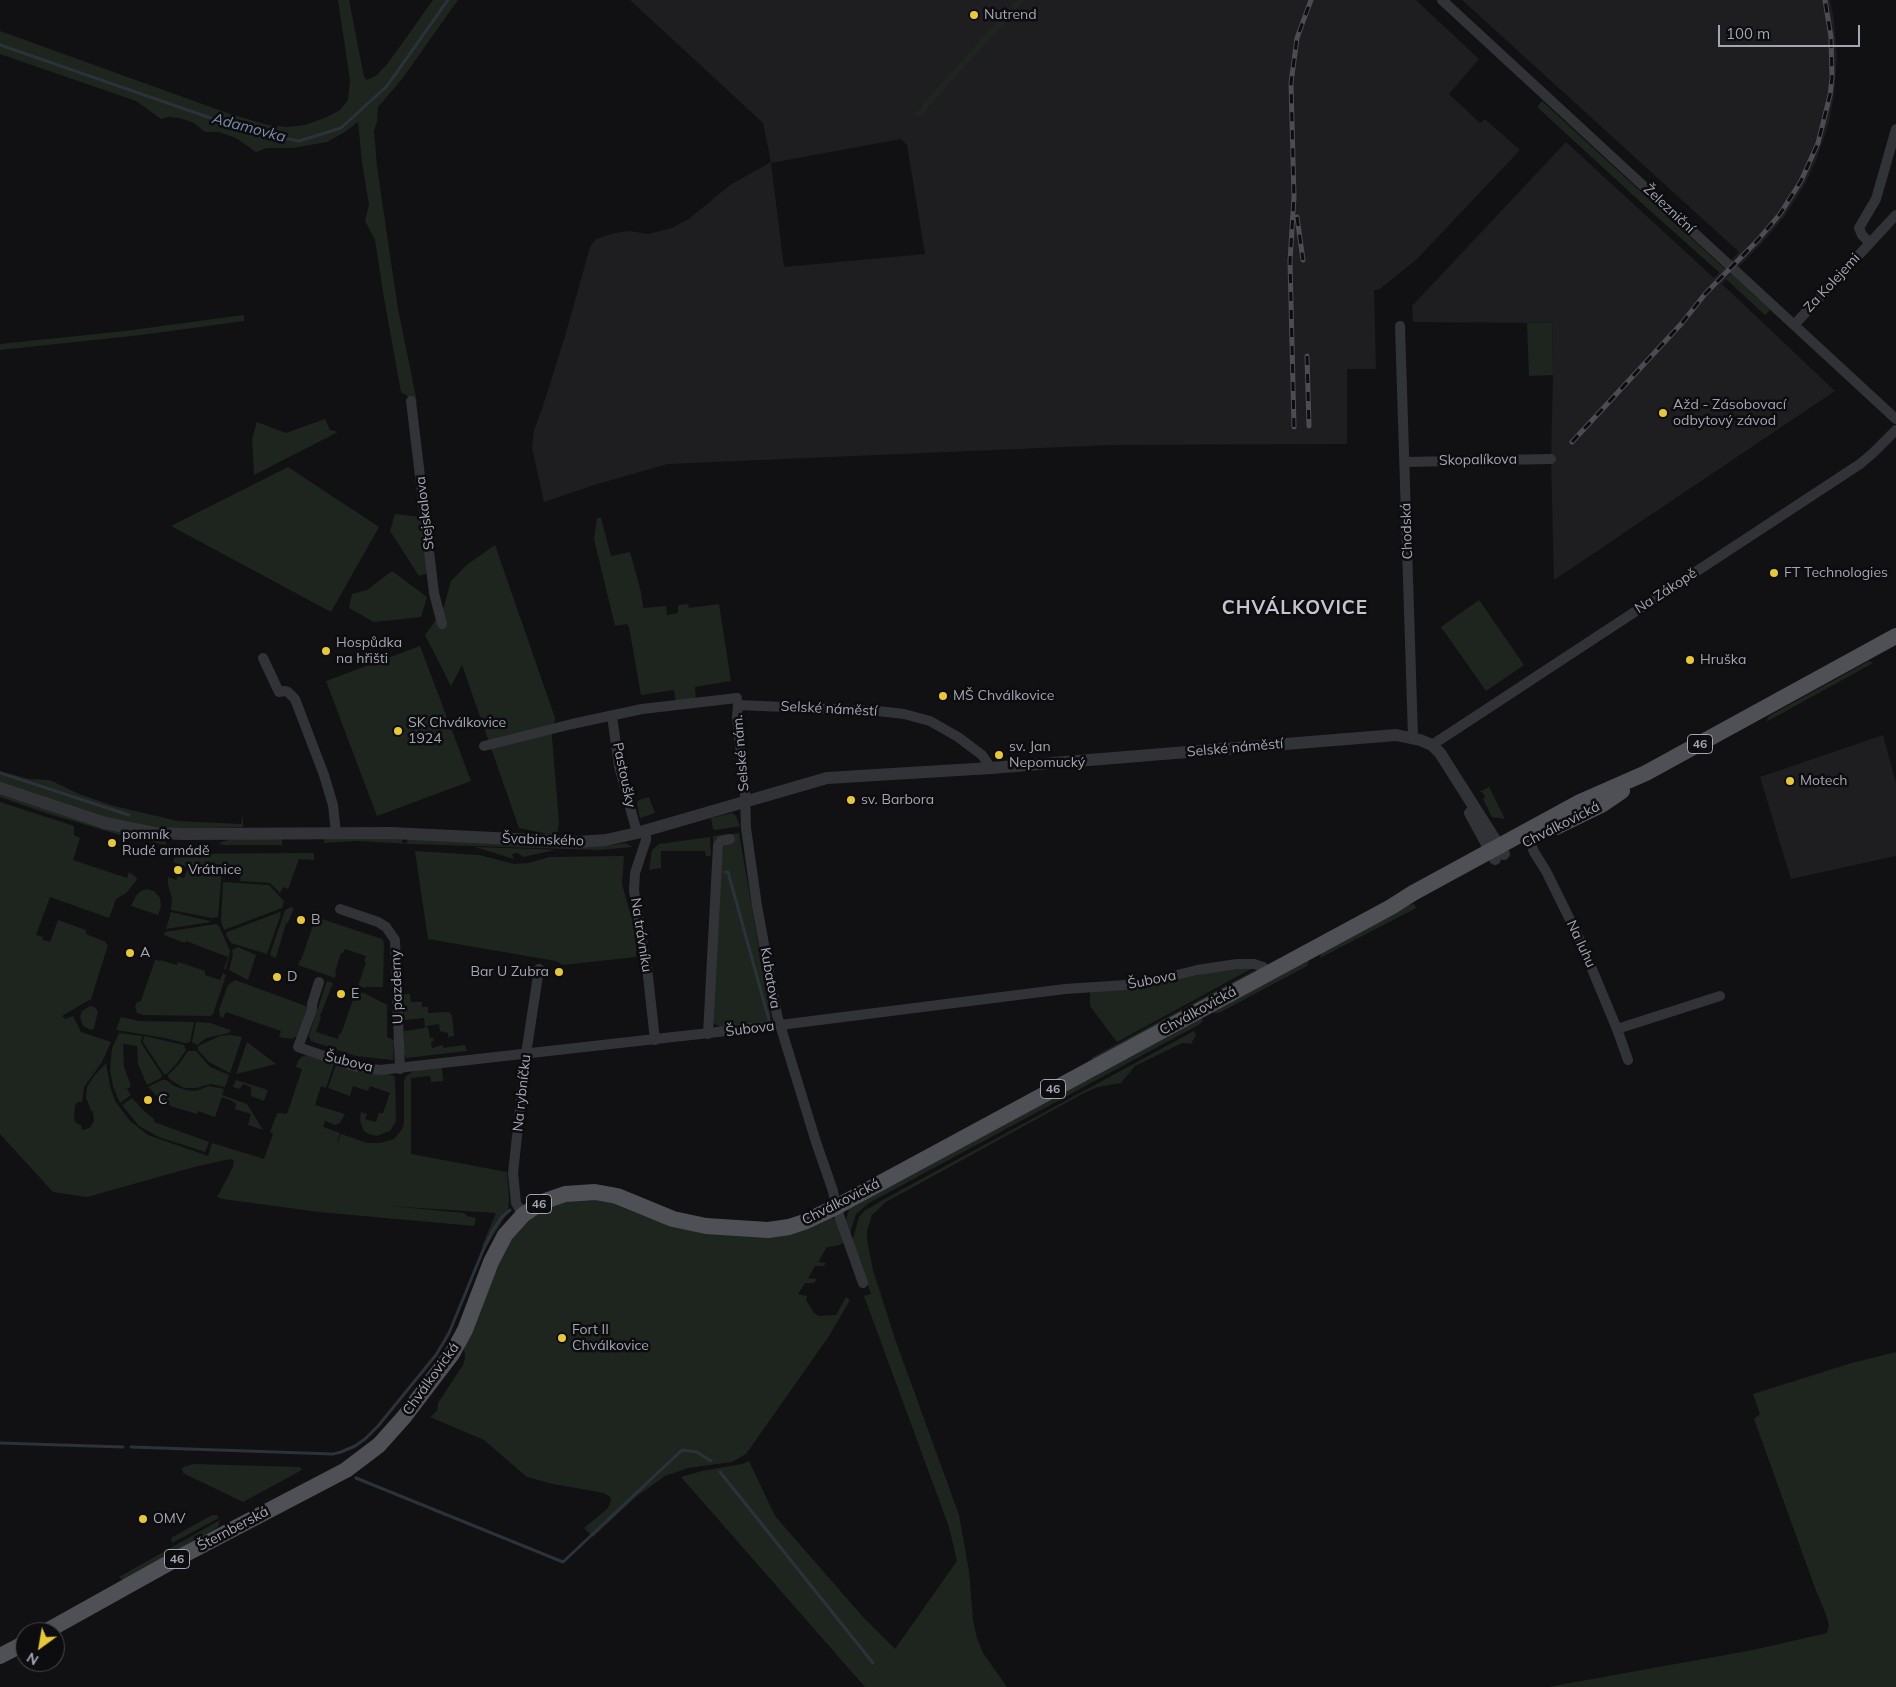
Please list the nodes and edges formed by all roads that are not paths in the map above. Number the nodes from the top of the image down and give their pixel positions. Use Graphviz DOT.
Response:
graph roads {
  1 [pos="1442,0"];
  2 [pos="1896,129"];
  3 [pos="1896,215"];
  4 [pos="1870,243"];
  5 [pos="1795,324"];
  6 [pos="1400,326"];
  7 [pos="411,401"];
  8 [pos="1896,419"];
  9 [pos="1896,430"];
  10 [pos="1551,459"];
  11 [pos="1404,462"];
  12 [pos="442,624"];
  13 [pos="1896,636"];
  14 [pos="263,658"];
  15 [pos="737,702"];
  16 [pos="612,716"];
  17 [pos="1413,737"];
  18 [pos="1432,745"];
  19 [pos="484,746"];
  20 [pos="991,768"];
  21 [pos="0,788"];
  22 [pos="745,801"];
  23 [pos="641,832"];
  24 [pos="336,833"];
  25 [pos="1528,836"];
  26 [pos="730,839"];
  27 [pos="1497,853"];
  28 [pos="340,909"];
  29 [pos="539,969"];
  30 [pos="1270,972"];
  31 [pos="319,982"];
  32 [pos="1720,996"];
  33 [pos="780,1025"];
  34 [pos="1618,1030"];
  35 [pos="708,1034"];
  36 [pos="655,1040"];
  37 [pos="526,1054"];
  38 [pos="1628,1060"];
  39 [pos="400,1068"];
  40 [pos="836,1207"];
  41 [pos="523,1215"];
  42 [pos="863,1283"];
  43 [pos="368,1455"];
  44 [pos="63,1622"];
  45 [pos="15,1648"];
  46 [pos="0,1656"];
  1 -- 5 [label="street, Železniční"];
  2 -- 4 [label="street, Za Kolejemi"];
  3 -- 4 [label="street, Za Kolejemi"];
  4 -- 5 [label="street, Za Kolejemi"];
  5 -- 8 [label="street, Železniční"];
  6 -- 11 [label="street, Chodská"];
  7 -- 12 [label="street, Stejskalova"];
  9 -- 18 [label="street, Na Zákopě"];
  10 -- 11 [label="street, Skopalíkova"];
  11 -- 17 [label="street, Chodská"];
  13 -- 25 [label="main road, Chválkovická / 46"];
  14 -- 24 [label="street"];
  15 -- 16 [label="street, Selské náměstí"];
  15 -- 20 [label="street, Selské náměstí"];
  15 -- 22 [label="street, Selské nám."];
  16 -- 19 [label="street, Selské náměstí"];
  16 -- 23 [label="street, Pastoušky"];
  17 -- 18 [label="street, Selské náměstí"];
  17 -- 20 [label="street, Selské náměstí"];
  18 -- 27 [label="street, Selské náměstí"];
  20 -- 22 [label="street, Selské náměstí"];
  21 -- 24 [label="street, Švabinského"];
  22 -- 23 [label="street, Švabinského"];
  22 -- 33 [label="street, Kubatova"];
  23 -- 24 [label="street, Švabinského"];
  23 -- 36 [label="street, Na trávníku"];
  25 -- 27 [label="main road, Chválkovická"];
  25 -- 34 [label="street, Na luhu"];
  26 -- 35 [label="street"];
  27 -- 30 [label="main road, Chválkovická / 46"];
  28 -- 39 [label="street, U pazderny"];
  29 -- 37 [label="street, Na rybníčku"];
  30 -- 33 [label="street, Šubova"];
  30 -- 40 [label="main road, Chválkovická / 46"];
  31 -- 39 [label="street, Šubova"];
  32 -- 34 [label="street"];
  33 -- 35 [label="street, Šubova"];
  33 -- 40 [label="street, Kubatova"];
  34 -- 38 [label="street, Na luhu"];
  35 -- 36 [label="street, Šubova"];
  36 -- 37 [label="street, Šubova"];
  37 -- 39 [label="street, Šubova"];
  37 -- 41 [label="street, Na rybníčku"];
  40 -- 41 [label="main road, Chválkovická / 46"];
  40 -- 42 [label="street, Kubatova"];
  41 -- 43 [label="main road, Chválkovická / 46"];
  43 -- 44 [label="main road, Šternberská / 46"];
  45 -- 46 [label="main road"];
}
